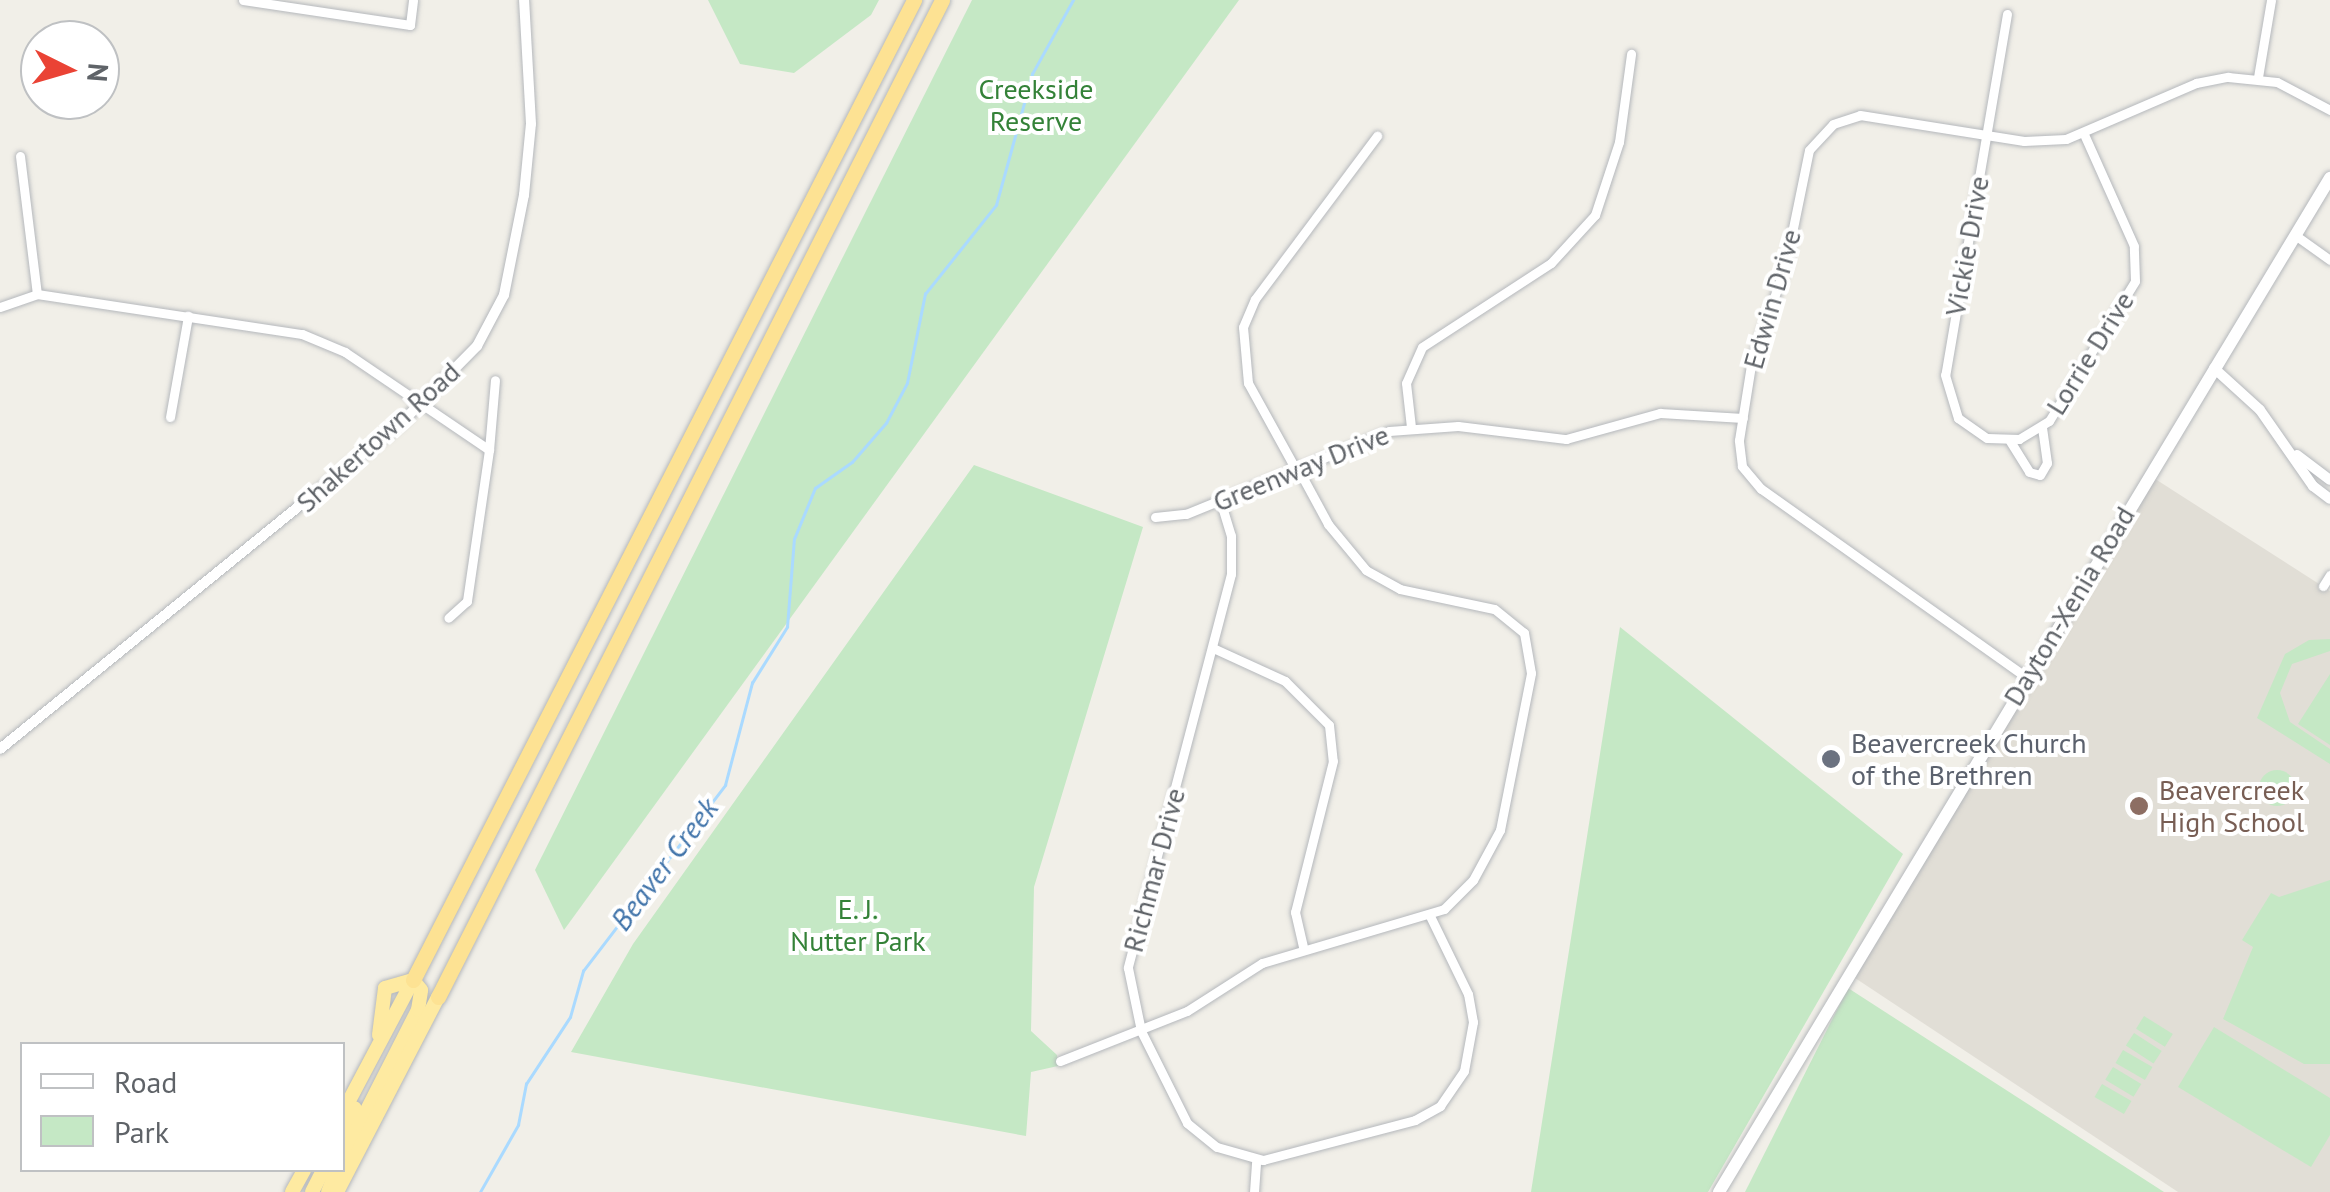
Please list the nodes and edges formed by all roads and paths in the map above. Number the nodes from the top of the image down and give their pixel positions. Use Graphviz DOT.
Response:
graph roads {
  1 [pos="243,0"];
  2 [pos="413,0"];
  3 [pos="524,0"];
  4 [pos="914,0"];
  5 [pos="942,0"];
  6 [pos="2271,0"];
  7 [pos="2007,14"];
  8 [pos="1631,54"];
  9 [pos="2258,77"];
  10 [pos="2330,110"];
  11 [pos="2084,134"];
  12 [pos="1986,135"];
  13 [pos="1376,136"];
  14 [pos="20,156"];
  15 [pos="2330,178"];
  16 [pos="2295,235"];
  17 [pos="2330,260"];
  18 [pos="37,294"];
  19 [pos="0,307"];
  20 [pos="188,316"];
  21 [pos="2214,368"];
  22 [pos="495,380"];
  23 [pos="420,404"];
  24 [pos="170,417"];
  25 [pos="1742,418"];
  26 [pos="1411,427"];
  27 [pos="2042,428"];
  28 [pos="2010,441"];
  29 [pos="489,450"];
  30 [pos="2292,452"];
  31 [pos="1296,467"];
  32 [pos="2330,480"];
  33 [pos="2330,499"];
  34 [pos="1220,500"];
  35 [pos="1155,517"];
  36 [pos="2330,575"];
  37 [pos="2323,586"];
  38 [pos="448,618"];
  39 [pos="1213,648"];
  40 [pos="2026,677"];
  41 [pos="0,749"];
  42 [pos="1430,916"];
  43 [pos="1304,950"];
  44 [pos="413,980"];
  45 [pos="403,998"];
  46 [pos="438,998"];
  47 [pos="1142,1030"];
  48 [pos="373,1055"];
  49 [pos="1060,1061"];
  50 [pos="345,1109"];
  51 [pos="345,1126"];
  52 [pos="345,1153"];
  53 [pos="1256,1160"];
  54 [pos="337,1192"];
  55 [pos="1254,1192"];
  56 [pos="1720,1192"];
  1 -- 2 [label="street"];
  3 -- 23 [label="street, Shakertown Road"];
  4 -- 44 [label="highway"];
  5 -- 46 [label="highway"];
  6 -- 9 [label="street"];
  7 -- 12 [label="street, Vickie Drive"];
  8 -- 26 [label="street"];
  9 -- 10 [label="street"];
  9 -- 11 [label="street"];
  11 -- 12 [label="street"];
  11 -- 27 [label="street, Lorrie Drive"];
  12 -- 25 [label="street, Edwin Drive"];
  12 -- 28 [label="street, Vickie Drive"];
  13 -- 31 [label="street"];
  14 -- 18 [label="street"];
  15 -- 16 [label="main road, Dayton-Xenia Road"];
  16 -- 17 [label="street"];
  16 -- 21 [label="main road, Dayton-Xenia Road"];
  18 -- 19 [label="street"];
  18 -- 20 [label="street"];
  20 -- 23 [label="street"];
  20 -- 24 [label="street"];
  21 -- 30 [label="street"];
  21 -- 40 [label="main road, Dayton-Xenia Road"];
  22 -- 29 [label="street"];
  23 -- 29 [label="street"];
  23 -- 41 [label="street, Shakertown Road"];
  25 -- 26 [label="street, Greenway Drive"];
  25 -- 40 [label="street, Edwin Drive"];
  26 -- 31 [label="street, Greenway Drive"];
  27 -- 28 [label="street, Lorrie Drive"];
  27 -- 28 [label="street"];
  29 -- 38 [label="street"];
  30 -- 32 [label="street"];
  30 -- 33 [label="street"];
  31 -- 34 [label="street, Greenway Drive"];
  31 -- 42 [label="street"];
  34 -- 35 [label="street, Greenway Drive"];
  34 -- 39 [label="street, Richmar Drive"];
  36 -- 37 [label="street"];
  39 -- 43 [label="street"];
  39 -- 47 [label="street, Richmar Drive"];
  40 -- 56 [label="main road, Dayton-Xenia Road"];
  42 -- 43 [label="street"];
  42 -- 53 [label="street"];
  43 -- 47 [label="street"];
  44 -- 45 [label="highway"];
  44 -- 48 [label="highway"];
  44 -- 52 [label="highway"];
  45 -- 48 [label="highway"];
  45 -- 51 [label="highway"];
  46 -- 54 [label="highway"];
  47 -- 49 [label="street"];
  47 -- 53 [label="street, Richmar Drive"];
  48 -- 50 [label="highway"];
  53 -- 55 [label="street"];
}
